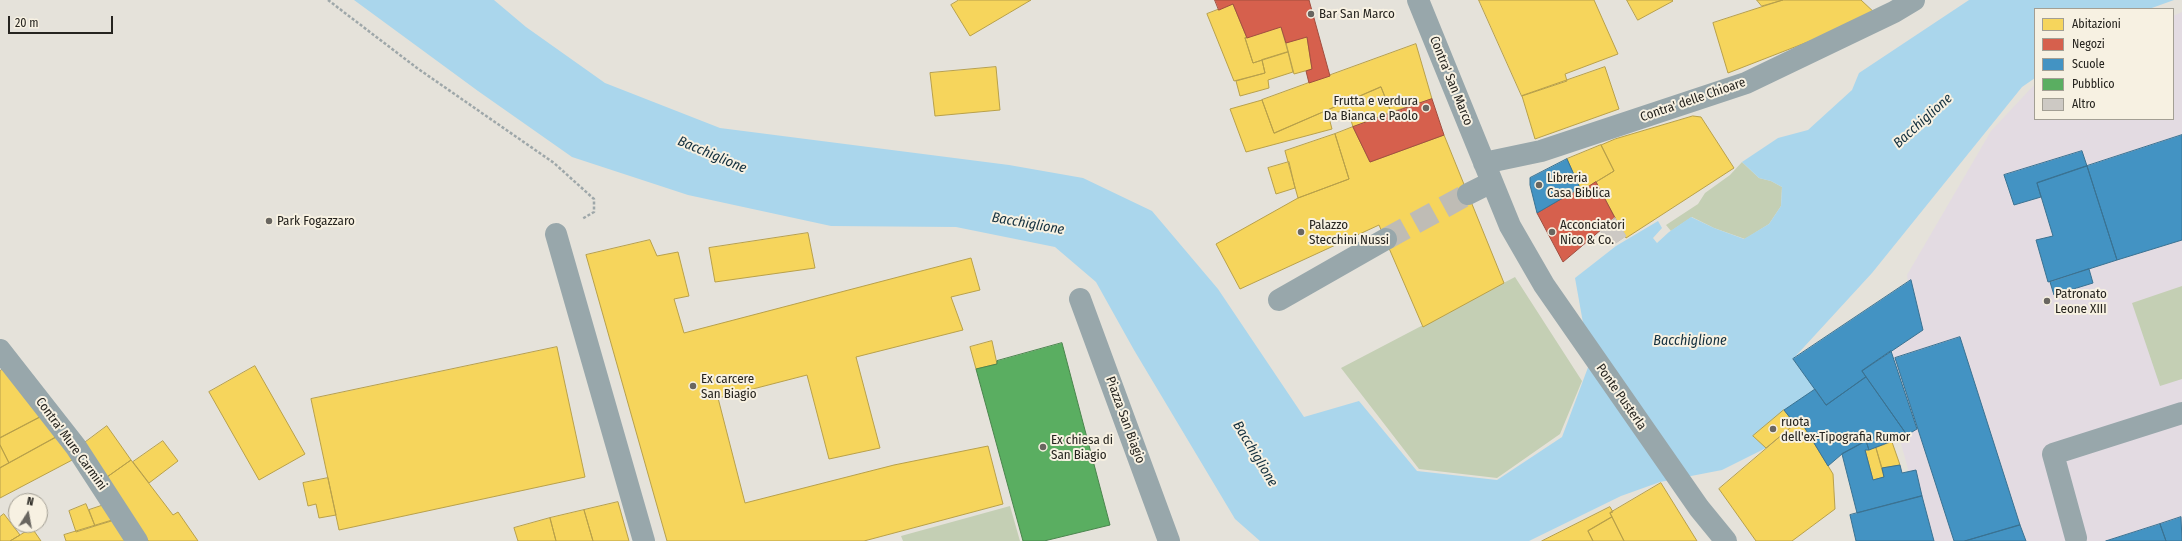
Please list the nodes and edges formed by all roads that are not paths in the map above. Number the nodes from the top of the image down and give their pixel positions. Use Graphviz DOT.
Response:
graph roads {
  1 [pos="1418,0"];
  2 [pos="1914,0"];
  3 [pos="1888,6"];
  4 [pos="1488,172"];
  5 [pos="1468,194"];
  6 [pos="556,234"];
  7 [pos="1386,239"];
  8 [pos="1544,285"];
  9 [pos="1080,299"];
  10 [pos="1279,300"];
  11 [pos="0,350"];
  12 [pos="2182,413"];
  13 [pos="2076,538"];
  14 [pos="137,541"];
  15 [pos="644,541"];
  16 [pos="1170,541"];
  17 [pos="1726,541"];
  1 -- 4 [label="street, Contra' San Marco"];
  2 -- 3 [label="street, Contra' delle Chioare"];
  3 -- 4 [label="street, Contra' delle Chioare"];
  4 -- 5 [label="street, Contra' delle Chioare"];
  4 -- 8 [label="street, Contra' San Marco"];
  6 -- 15 [label="street"];
  7 -- 10 [label="street"];
  8 -- 17 [label="street, Ponte Pusterla"];
  9 -- 16 [label="street, Piazza San Biagio"];
  11 -- 14 [label="street, Contra' Mure Carmini"];
  12 -- 13 [label="street"];
}
